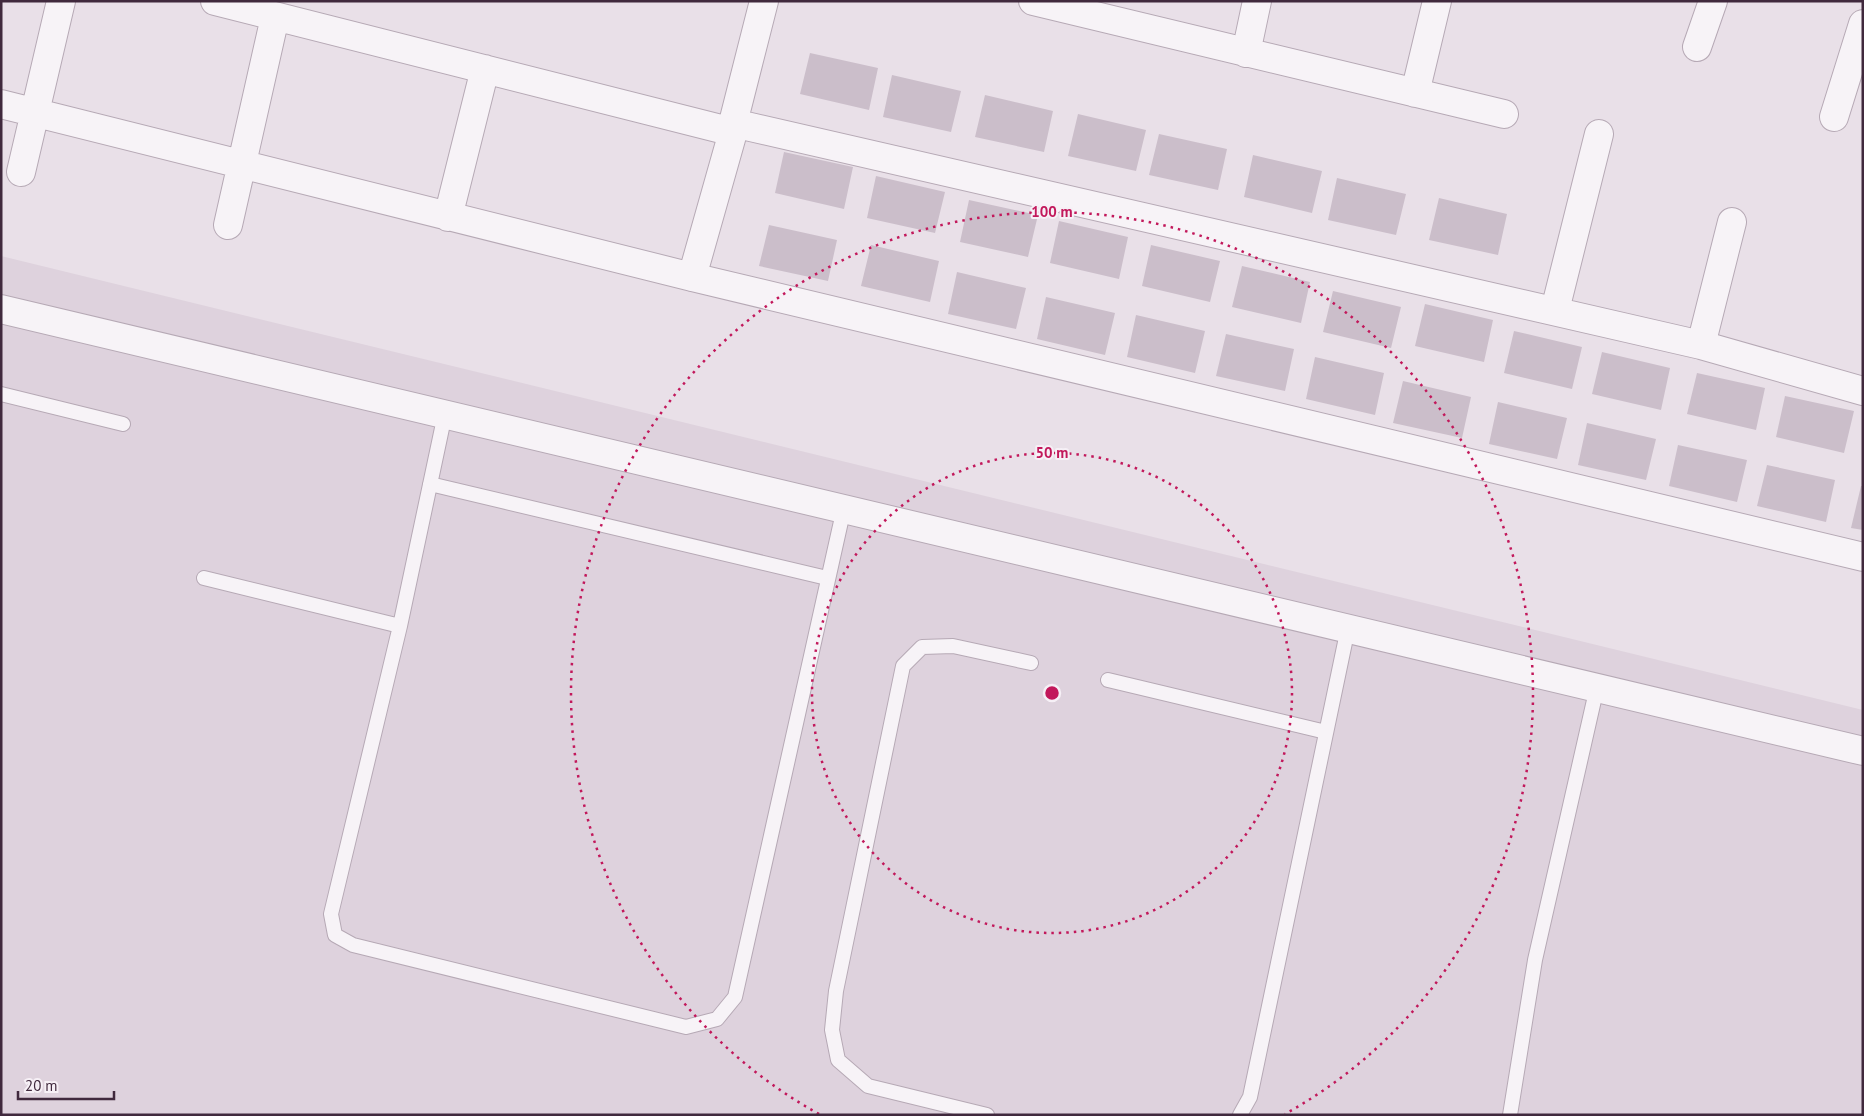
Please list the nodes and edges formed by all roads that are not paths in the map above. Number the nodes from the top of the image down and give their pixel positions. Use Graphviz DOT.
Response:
graph roads {
  1 [pos="61,1"];
  2 [pos="215,1"];
  3 [pos="764,1"];
  4 [pos="1033,1"];
  5 [pos="1257,1"];
  6 [pos="1436,1"];
  7 [pos="1713,1"];
  8 [pos="1072,6"];
  9 [pos="275,17"];
  10 [pos="1863,24"];
  11 [pos="1697,48"];
  12 [pos="1246,53"];
  13 [pos="485,69"];
  14 [pos="1415,93"];
  15 [pos="1,104"];
  16 [pos="35,112"];
  17 [pos="1504,114"];
  18 [pos="1834,117"];
  19 [pos="733,128"];
  20 [pos="1599,134"];
  21 [pos="243,164"];
  22 [pos="21,172"];
  23 [pos="448,217"];
  24 [pos="1732,222"];
  25 [pos="228,224"];
  26 [pos="692,277"];
  27 [pos="1,310"];
  28 [pos="1555,310"];
  29 [pos="1701,345"];
  30 [pos="1861,383"];
  31 [pos="1,394"];
  32 [pos="444,414"];
  33 [pos="122,424"];
  34 [pos="430,484"];
  35 [pos="844,508"];
  36 [pos="1863,557"];
  37 [pos="204,578"];
  38 [pos="827,578"];
  39 [pos="400,626"];
  40 [pos="1348,628"];
  41 [pos="1031,663"];
  42 [pos="1108,680"];
  43 [pos="1597,687"];
  44 [pos="1326,732"];
  45 [pos="1863,751"];
  46 [pos="987,1115"];
  47 [pos="1240,1115"];
  48 [pos="1510,1115"];
  1 -- 16 [label="street"];
  2 -- 9 [label="street"];
  3 -- 19 [label="street"];
  4 -- 8 [label="street"];
  5 -- 12 [label="street"];
  6 -- 14 [label="street"];
  7 -- 11 [label="street"];
  8 -- 12 [label="street"];
  9 -- 13 [label="street"];
  9 -- 21 [label="street"];
  10 -- 18 [label="street"];
  12 -- 14 [label="street"];
  13 -- 19 [label="street"];
  13 -- 23 [label="street"];
  14 -- 17 [label="street"];
  15 -- 16 [label="street"];
  16 -- 21 [label="street"];
  16 -- 22 [label="street"];
  19 -- 26 [label="street"];
  19 -- 28 [label="street"];
  20 -- 28 [label="street"];
  21 -- 23 [label="street"];
  21 -- 25 [label="street"];
  23 -- 26 [label="street"];
  24 -- 29 [label="street"];
  26 -- 36 [label="street"];
  27 -- 32 [label="street"];
  28 -- 29 [label="street"];
  29 -- 30 [label="street"];
  31 -- 33 [label="lane"];
  32 -- 34 [label="lane"];
  32 -- 35 [label="street"];
  34 -- 38 [label="lane"];
  34 -- 39 [label="lane"];
  35 -- 38 [label="lane"];
  35 -- 40 [label="street"];
  37 -- 39 [label="lane"];
  38 -- 39 [label="lane"];
  40 -- 43 [label="street"];
  40 -- 44 [label="lane"];
  41 -- 46 [label="lane"];
  42 -- 44 [label="lane"];
  43 -- 45 [label="street"];
  43 -- 48 [label="lane"];
  44 -- 47 [label="lane"];
}
